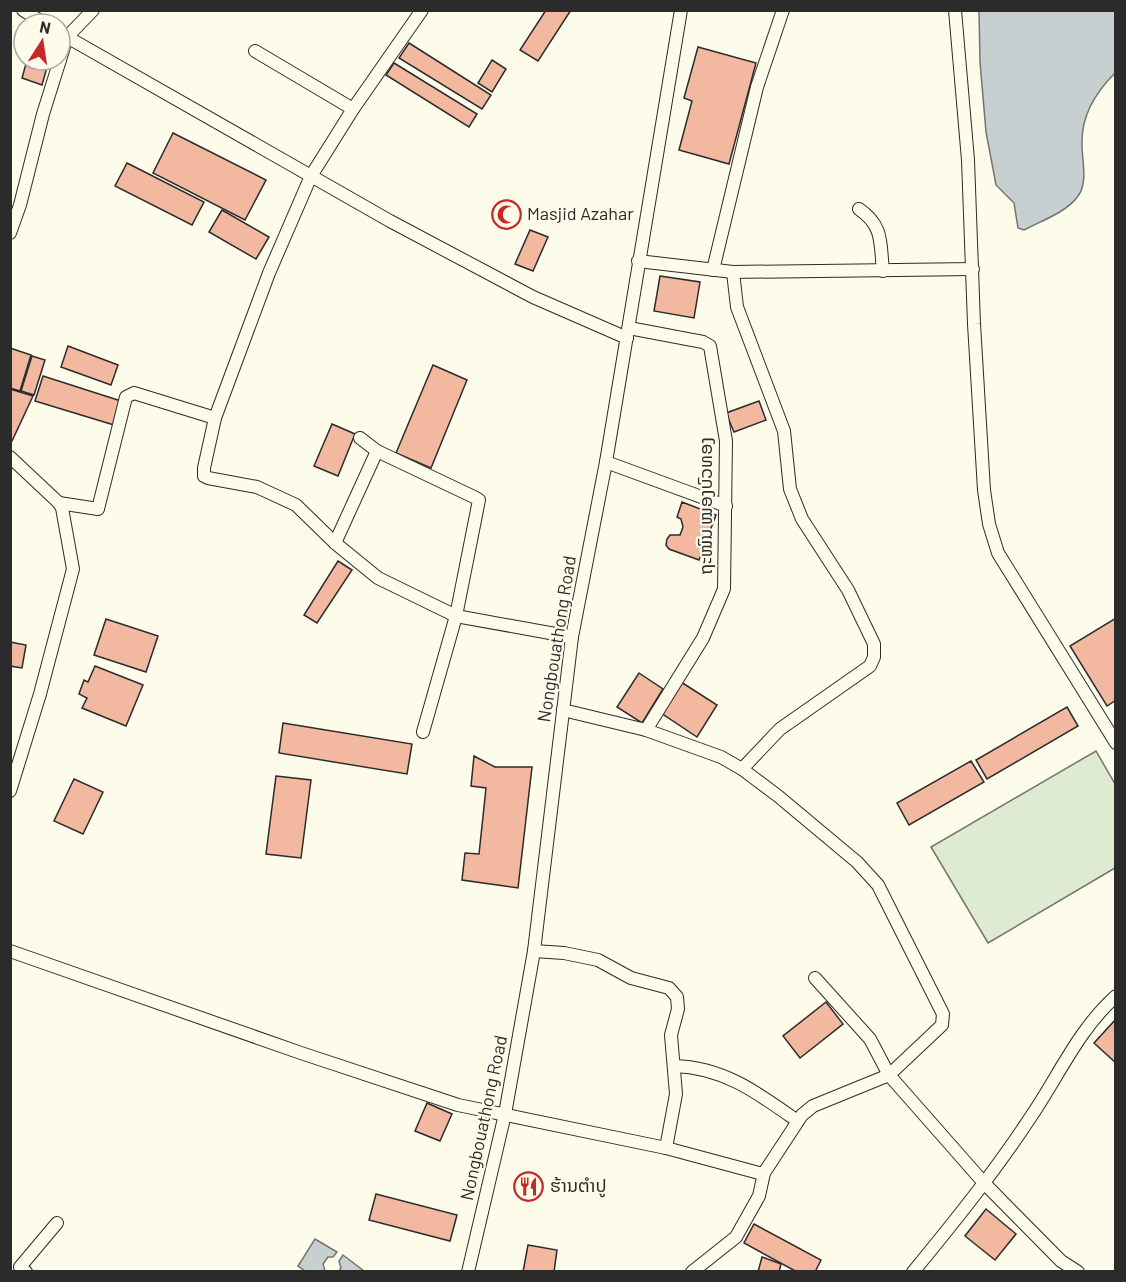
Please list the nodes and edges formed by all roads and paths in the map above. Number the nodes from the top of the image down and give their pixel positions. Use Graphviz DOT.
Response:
graph roads {
  1 [pos="93,10"];
  2 [pos="422,10"];
  3 [pos="681,10"];
  4 [pos="783,10"];
  5 [pos="955,10"];
  6 [pos="72,28"];
  7 [pos="72,40"];
  8 [pos="255,51"];
  9 [pos="56,72"];
  10 [pos="353,109"];
  11 [pos="312,176"];
  12 [pos="859,209"];
  13 [pos="10,233"];
  14 [pos="638,261"];
  15 [pos="973,269"];
  16 [pos="713,270"];
  17 [pos="883,271"];
  18 [pos="733,272"];
  19 [pos="628,333"];
  20 [pos="215,418"];
  21 [pos="360,438"];
  22 [pos="377,452"];
  23 [pos="10,457"];
  24 [pos="606,462"];
  25 [pos="59,503"];
  26 [pos="726,506"];
  27 [pos="334,543"];
  28 [pos="456,616"];
  29 [pos="572,637"];
  30 [pos="563,710"];
  31 [pos="646,730"];
  32 [pos="423,732"];
  33 [pos="1116,743"];
  34 [pos="742,768"];
  35 [pos="10,791"];
  36 [pos="10,951"];
  37 [pos="534,951"];
  38 [pos="815,978"];
  39 [pos="1116,996"];
  40 [pos="674,1066"];
  41 [pos="889,1075"];
  42 [pos="505,1114"];
  43 [pos="796,1120"];
  44 [pos="666,1148"];
  45 [pos="764,1173"];
  46 [pos="984,1183"];
  47 [pos="57,1223"];
  48 [pos="1059,1266"];
  49 [pos="26,1272"];
  50 [pos="468,1272"];
  51 [pos="692,1272"];
  52 [pos="913,1272"];
  53 [pos="1078,1272"];
  1 -- 6 [label="street"];
  2 -- 10 [label="street"];
  3 -- 14 [label="street, Nongbouathong Road"];
  4 -- 16 [label="street"];
  5 -- 15 [label="street"];
  7 -- 11 [label="street"];
  8 -- 10 [label="street"];
  9 -- 13 [label="street"];
  10 -- 11 [label="street"];
  11 -- 19 [label="street"];
  11 -- 20 [label="street"];
  12 -- 17 [label="street"];
  14 -- 16 [label="street"];
  14 -- 19 [label="street, Nongbouathong Road"];
  15 -- 17 [label="street"];
  15 -- 33 [label="street"];
  16 -- 18 [label="street"];
  17 -- 18 [label="street"];
  18 -- 34 [label="street"];
  19 -- 24 [label="street, Nongbouathong Road"];
  19 -- 26 [label="street, ຖະໜົນ ໝອງບົວທອງ"];
  20 -- 25 [label="street"];
  20 -- 27 [label="street"];
  21 -- 22 [label="street"];
  22 -- 27 [label="street"];
  22 -- 28 [label="street"];
  23 -- 25 [label="street"];
  24 -- 26 [label="street"];
  24 -- 29 [label="street, Nongbouathong Road"];
  25 -- 35 [label="street"];
  26 -- 31 [label="street, ຖະໜົນ ໝອງບົວທອງ"];
  27 -- 28 [label="street"];
  28 -- 29 [label="street"];
  28 -- 32 [label="street"];
  29 -- 30 [label="street, Nongbouathong Road"];
  30 -- 31 [label="street"];
  30 -- 37 [label="street, Nongbouathong Road"];
  31 -- 34 [label="street"];
  34 -- 41 [label="street"];
  36 -- 42 [label="street"];
  37 -- 40 [label="street"];
  37 -- 42 [label="street, Nongbouathong Road"];
  38 -- 41 [label="street"];
  39 -- 46 [label="street"];
  40 -- 43 [label="street"];
  40 -- 44 [label="street"];
  41 -- 43 [label="street"];
  41 -- 46 [label="street"];
  42 -- 44 [label="street"];
  42 -- 50 [label="street, Nongbouathong Road"];
  43 -- 45 [label="street"];
  44 -- 45 [label="street"];
  45 -- 51 [label="street"];
  46 -- 48 [label="street"];
  46 -- 52 [label="street"];
  47 -- 49 [label="street"];
  48 -- 53 [label="street"];
}
